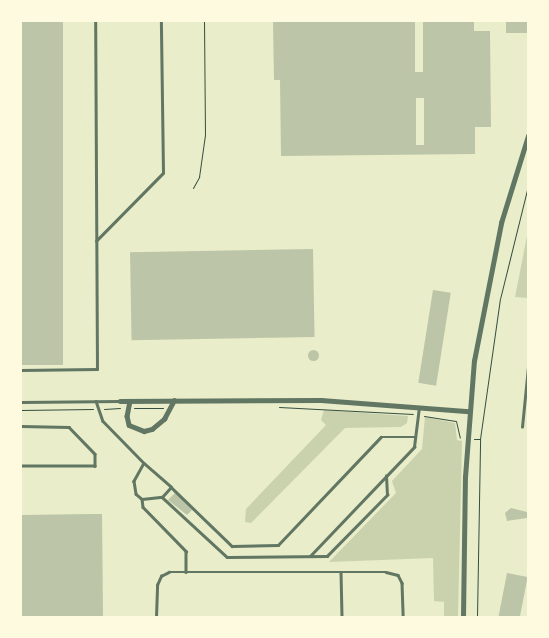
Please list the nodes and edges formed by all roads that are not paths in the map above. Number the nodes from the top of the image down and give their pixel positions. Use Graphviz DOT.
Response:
graph roads {
  1 [pos="95,21"];
  2 [pos="161,21"];
  3 [pos="528,136"];
  4 [pos="96,240"];
  5 [pos="528,367"];
  6 [pos="21,370"];
  7 [pos="174,400"];
  8 [pos="96,401"];
  9 [pos="120,401"];
  10 [pos="130,401"];
  11 [pos="21,402"];
  12 [pos="419,407"];
  13 [pos="469,411"];
  14 [pos="21,426"];
  15 [pos="522,427"];
  16 [pos="416,437"];
  17 [pos="144,463"];
  18 [pos="21,466"];
  19 [pos="386,476"];
  20 [pos="171,487"];
  21 [pos="162,497"];
  22 [pos="142,498"];
  23 [pos="310,556"];
  24 [pos="186,572"];
  25 [pos="341,572"];
  26 [pos="156,617"];
  27 [pos="342,617"];
  28 [pos="403,617"];
  29 [pos="463,617"];
  1 -- 4 [label="lane"];
  2 -- 4 [label="lane"];
  3 -- 13 [label="street"];
  4 -- 6 [label="lane"];
  5 -- 15 [label="lane"];
  7 -- 10 [label="street"];
  7 -- 10 [label="street"];
  7 -- 12 [label="street"];
  8 -- 9 [label="lane"];
  8 -- 11 [label="lane"];
  8 -- 17 [label="lane"];
  9 -- 10 [label="street"];
  12 -- 13 [label="street"];
  12 -- 16 [label="lane"];
  13 -- 29 [label="street"];
  14 -- 18 [label="lane"];
  16 -- 19 [label="lane"];
  16 -- 20 [label="lane"];
  17 -- 20 [label="lane"];
  17 -- 22 [label="lane"];
  19 -- 23 [label="lane"];
  19 -- 23 [label="lane"];
  20 -- 21 [label="lane"];
  21 -- 22 [label="lane"];
  21 -- 23 [label="lane"];
  22 -- 24 [label="lane"];
  24 -- 25 [label="lane"];
  24 -- 26 [label="lane"];
  25 -- 27 [label="lane"];
  25 -- 28 [label="lane"];
}
